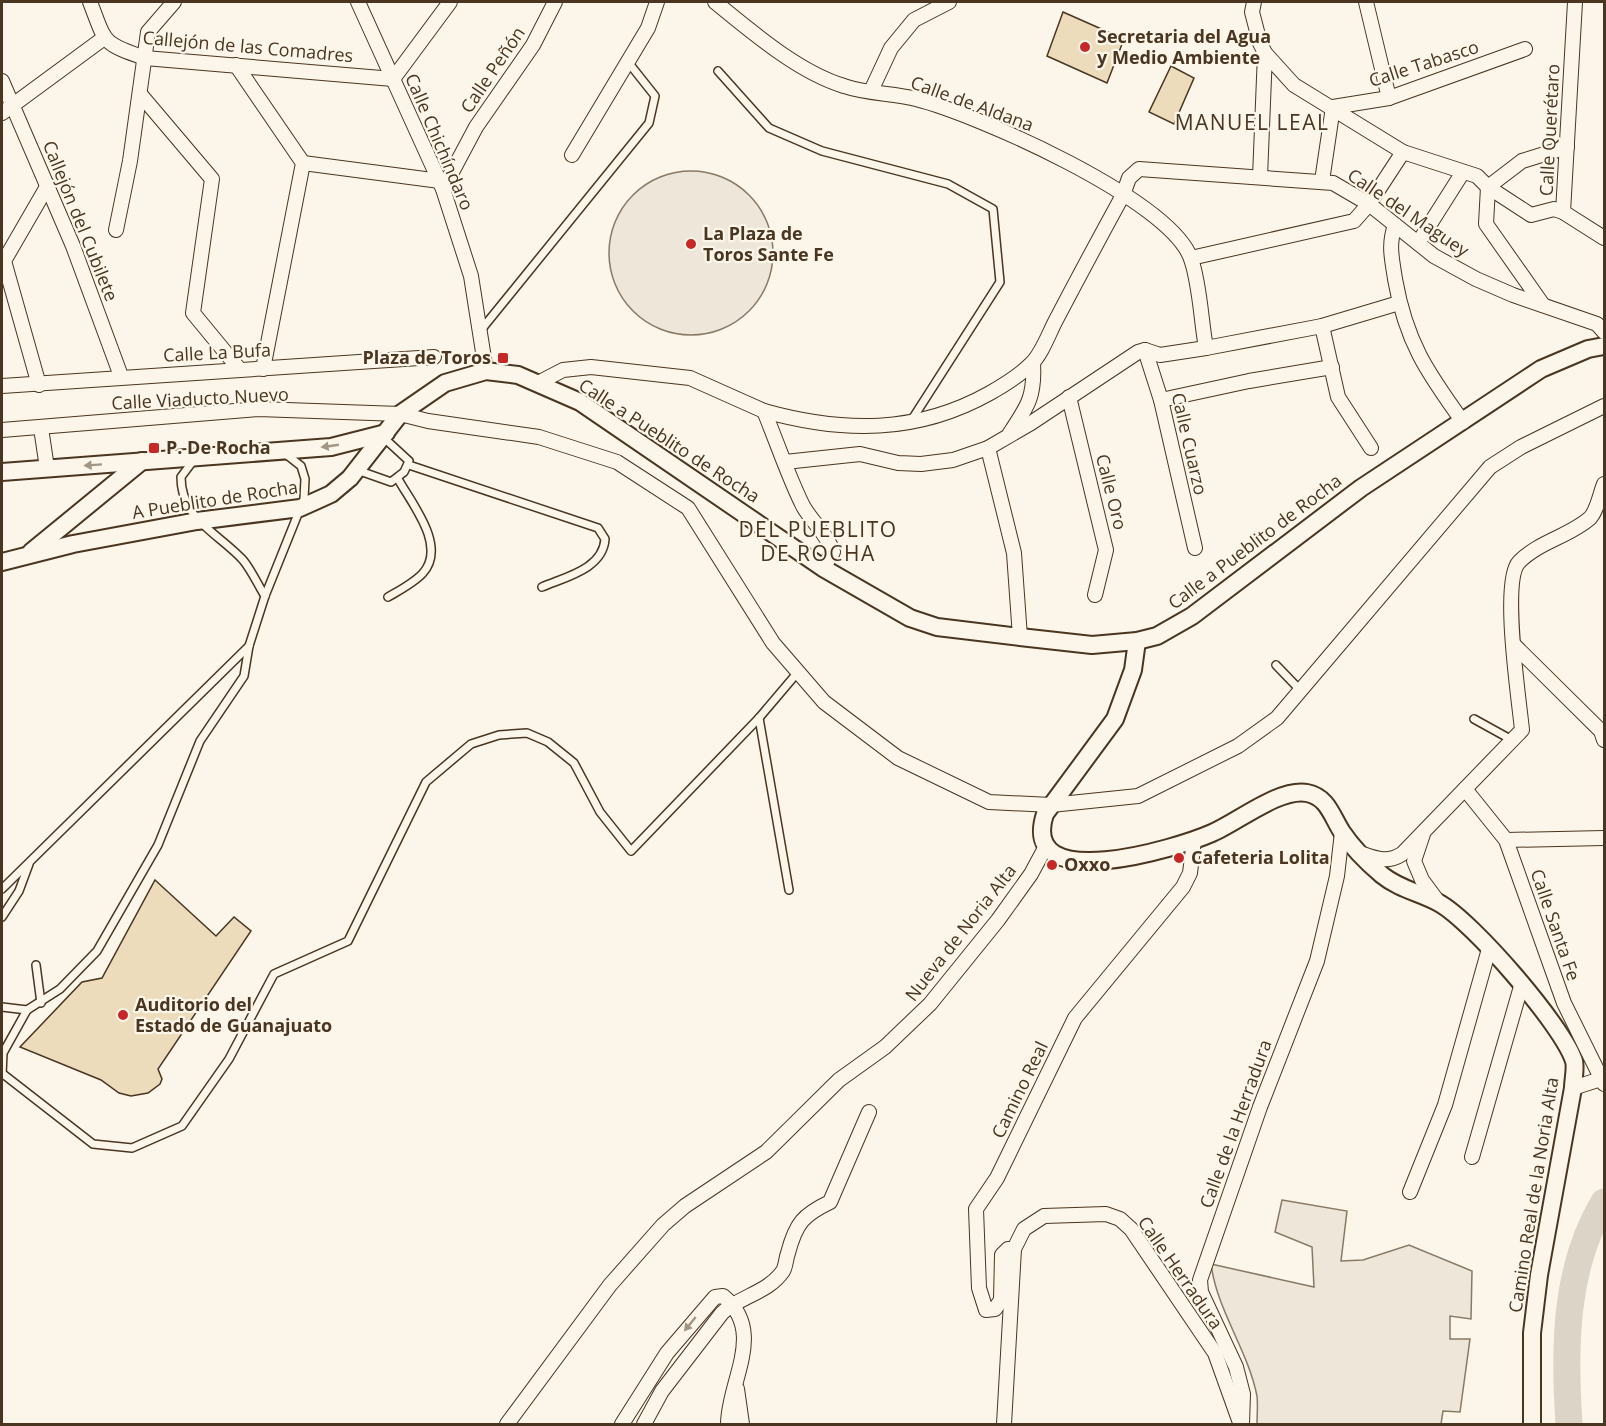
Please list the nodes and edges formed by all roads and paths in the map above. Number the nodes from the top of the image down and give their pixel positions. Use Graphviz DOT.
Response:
graph roads {
  1 [pos="90,2"];
  2 [pos="174,2"];
  3 [pos="358,2"];
  4 [pos="450,2"];
  5 [pos="555,2"];
  6 [pos="657,2"];
  7 [pos="715,2"];
  8 [pos="950,2"];
  9 [pos="1366,2"];
  10 [pos="1575,2"];
  11 [pos="1253,7"];
  12 [pos="104,38"];
  13 [pos="1525,49"];
  14 [pos="1265,53"];
  15 [pos="145,58"];
  16 [pos="628,62"];
  17 [pos="236,65"];
  18 [pos="718,71"];
  19 [pos="393,79"];
  20 [pos="2,81"];
  21 [pos="871,91"];
  22 [pos="140,94"];
  23 [pos="1389,98"];
  24 [pos="1332,107"];
  25 [pos="8,110"];
  26 [pos="1567,147"];
  27 [pos="1403,152"];
  28 [pos="572,155"];
  29 [pos="303,163"];
  30 [pos="1463,172"];
  31 [pos="1260,177"];
  32 [pos="1322,181"];
  33 [pos="48,185"];
  34 [pos="442,185"];
  35 [pos="1488,187"];
  36 [pos="1123,195"];
  37 [pos="1369,204"];
  38 [pos="1563,212"];
  39 [pos="1395,225"];
  40 [pos="116,230"];
  41 [pos="1605,238"];
  42 [pos="1418,243"];
  43 [pos="1191,258"];
  44 [pos="1399,303"];
  45 [pos="1543,305"];
  46 [pos="1322,326"];
  47 [pos="481,330"];
  48 [pos="1605,332"];
  49 [pos="1605,346"];
  50 [pos="1206,348"];
  51 [pos="1144,350"];
  52 [pos="434,357"];
  53 [pos="1033,363"];
  54 [pos="1332,367"];
  55 [pos="263,369"];
  56 [pos="240,370"];
  57 [pos="486,371"];
  58 [pos="121,376"];
  59 [pos="538,383"];
  60 [pos="39,385"];
  61 [pos="2,386"];
  62 [pos="1069,397"];
  63 [pos="1161,400"];
  64 [pos="1605,406"];
  65 [pos="764,411"];
  66 [pos="400,414"];
  67 [pos="1463,422"];
  68 [pos="909,423"];
  69 [pos="41,428"];
  70 [pos="2,430"];
  71 [pos="385,435"];
  72 [pos="1008,435"];
  73 [pos="988,448"];
  74 [pos="1371,448"];
  75 [pos="273,451"];
  76 [pos="198,457"];
  77 [pos="142,461"];
  78 [pos="785,462"];
  79 [pos="409,465"];
  80 [pos="47,468"];
  81 [pos="357,470"];
  82 [pos="2,472"];
  83 [pos="398,479"];
  84 [pos="1605,484"];
  85 [pos="300,508"];
  86 [pos="1598,519"];
  87 [pos="197,521"];
  88 [pos="1195,548"];
  89 [pos="26,556"];
  90 [pos="2,562"];
  91 [pos="823,568"];
  92 [pos="542,586"];
  93 [pos="1095,595"];
  94 [pos="265,596"];
  95 [pos="388,597"];
  96 [pos="1020,637"];
  97 [pos="1137,641"];
  98 [pos="1513,644"];
  99 [pos="249,646"];
  100 [pos="1276,665"];
  101 [pos="798,672"];
  102 [pos="1302,692"];
  103 [pos="759,718"];
  104 [pos="1474,719"];
  105 [pos="1512,740"];
  106 [pos="1605,740"];
  107 [pos="1465,789"];
  108 [pos="1051,805"];
  109 [pos="1342,832"];
  110 [pos="1423,834"];
  111 [pos="1605,838"];
  112 [pos="1194,840"];
  113 [pos="1506,840"];
  114 [pos="1046,848"];
  115 [pos="1363,854"];
  116 [pos="30,862"];
  117 [pos="2,889"];
  118 [pos="789,890"];
  119 [pos="1440,903"];
  120 [pos="2,917"];
  121 [pos="1489,949"];
  122 [pos="36,965"];
  123 [pos="1522,983"];
  124 [pos="41,1003"];
  125 [pos="2,1007"];
  126 [pos="27,1010"];
  127 [pos="2,1075"];
  128 [pos="1604,1080"];
  129 [pos="1573,1088"];
  130 [pos="869,1112"];
  131 [pos="1472,1157"];
  132 [pos="1410,1192"];
  133 [pos="1014,1249"];
  134 [pos="733,1304"];
  135 [pos="737,1384"];
  136 [pos="507,1425"];
  137 [pos="622,1425"];
  138 [pos="644,1425"];
  139 [pos="728,1425"];
  140 [pos="742,1425"];
  141 [pos="1004,1425"];
  142 [pos="1241,1425"];
  143 [pos="1532,1425"];
  1 -- 12 [label="street"];
  2 -- 15 [label="street"];
  3 -- 19 [label="street, Calle Chichíndaro"];
  4 -- 19 [label="street"];
  5 -- 34 [label="street, Calle Peñón"];
  6 -- 16 [label="street"];
  7 -- 21 [label="street, Calle de Aldana"];
  8 -- 21 [label="street"];
  9 -- 23 [label="street"];
  10 -- 26 [label="street, Calle Querétaro"];
  11 -- 14 [label="street"];
  12 -- 15 [label="street, Callejón de las Comadres"];
  12 -- 25 [label="street"];
  13 -- 23 [label="street, Calle Tabasco"];
  14 -- 24 [label="street, Calle Querétaro"];
  14 -- 31 [label="street"];
  15 -- 17 [label="street, Callejón de las Comadres"];
  15 -- 22 [label="street"];
  16 -- 28 [label="street"];
  16 -- 47 [label="lane"];
  17 -- 19 [label="street, Callejón de las Comadres"];
  17 -- 29 [label="street"];
  18 -- 68 [label="lane"];
  19 -- 34 [label="street, Calle Chichíndaro"];
  20 -- 25 [label="street, Callejón del Cubilete"];
  21 -- 36 [label="street, Calle de Aldana"];
  22 -- 40 [label="street"];
  22 -- 56 [label="street"];
  23 -- 24 [label="street, Calle Tabasco"];
  24 -- 27 [label="street, Calle Querétaro"];
  24 -- 32 [label="street"];
  25 -- 33 [label="street, Callejón del Cubilete"];
  26 -- 35 [label="street"];
  26 -- 38 [label="street, Calle Querétaro"];
  27 -- 30 [label="street, Calle Querétaro"];
  27 -- 37 [label="street"];
  29 -- 34 [label="street"];
  29 -- 55 [label="street"];
  30 -- 35 [label="street, Calle Querétaro"];
  30 -- 42 [label="street"];
  31 -- 32 [label="street, Calle del Maguey"];
  31 -- 36 [label="street, Calle del Maguey"];
  32 -- 37 [label="street, Calle del Maguey"];
  33 -- 58 [label="street, Callejón del Cubilete"];
  33 -- 60 [label="street"];
  34 -- 47 [label="street, Calle Chichíndaro"];
  35 -- 38 [label="street, Calle Querétaro"];
  35 -- 45 [label="street"];
  36 -- 43 [label="street, Calle de Aldana"];
  36 -- 53 [label="street"];
  37 -- 39 [label="street, Calle del Maguey"];
  37 -- 43 [label="street"];
  38 -- 41 [label="street"];
  39 -- 42 [label="street, Calle del Maguey"];
  39 -- 44 [label="street"];
  42 -- 45 [label="street, Calle del Maguey"];
  43 -- 50 [label="street, Calle de Aldana"];
  44 -- 46 [label="street"];
  44 -- 67 [label="street"];
  45 -- 48 [label="street, Calle del Maguey"];
  46 -- 50 [label="street"];
  46 -- 54 [label="street"];
  47 -- 57 [label="street, Calle Chichíndaro"];
  49 -- 67 [label="street, Calle a Pueblito de Rocha"];
  50 -- 51 [label="street"];
  51 -- 62 [label="street"];
  51 -- 63 [label="street, Calle Cuarzo"];
  52 -- 55 [label="street, Calle La Bufa"];
  53 -- 68 [label="street"];
  53 -- 72 [label="street"];
  54 -- 63 [label="street"];
  54 -- 74 [label="street"];
  55 -- 56 [label="street, Calle La Bufa"];
  56 -- 58 [label="street, Calle La Bufa"];
  57 -- 59 [label="street, Calle a Pueblito de Rocha"];
  57 -- 66 [label="street, Calle a Pueblito de Rocha"];
  58 -- 60 [label="street, Calle La Bufa"];
  59 -- 65 [label="street"];
  59 -- 91 [label="street, Calle a Pueblito de Rocha"];
  60 -- 61 [label="street, Calle La Bufa"];
  62 -- 72 [label="street"];
  62 -- 93 [label="street, Calle Oro"];
  63 -- 88 [label="street, Calle Cuarzo"];
  64 -- 102 [label="street, Calle Viaducto Nuevo"];
  65 -- 68 [label="street"];
  65 -- 78 [label="street"];
  66 -- 69 [label="street, Calle Viaducto Nuevo"];
  66 -- 71 [label="street, A Pueblito de Rocha"];
  66 -- 101 [label="street, Calle Viaducto Nuevo"];
  67 -- 97 [label="street, Calle a Pueblito de Rocha"];
  69 -- 70 [label="street, Calle Viaducto Nuevo"];
  69 -- 80 [label="street"];
  71 -- 75 [label="street, one-way"];
  71 -- 79 [label="lane"];
  71 -- 81 [label="street, A Pueblito de Rocha"];
  72 -- 73 [label="street"];
  73 -- 78 [label="street"];
  73 -- 96 [label="street"];
  75 -- 76 [label="street"];
  75 -- 85 [label="lane"];
  76 -- 77 [label="street"];
  76 -- 87 [label="lane"];
  77 -- 80 [label="street, one-way"];
  77 -- 89 [label="street"];
  78 -- 91 [label="street"];
  79 -- 83 [label="lane"];
  79 -- 92 [label="lane"];
  80 -- 82 [label="street"];
  81 -- 83 [label="lane"];
  81 -- 85 [label="street, A Pueblito de Rocha"];
  83 -- 95 [label="lane"];
  84 -- 86 [label="street"];
  85 -- 87 [label="street, A Pueblito de Rocha"];
  85 -- 94 [label="lane"];
  86 -- 98 [label="street"];
  87 -- 89 [label="street, A Pueblito de Rocha"];
  87 -- 94 [label="lane"];
  89 -- 90 [label="street, A Pueblito de Rocha"];
  91 -- 96 [label="street, Calle a Pueblito de Rocha"];
  94 -- 99 [label="lane"];
  96 -- 97 [label="street, Calle a Pueblito de Rocha"];
  97 -- 108 [label="street"];
  98 -- 105 [label="street"];
  98 -- 106 [label="street"];
  99 -- 116 [label="lane"];
  99 -- 124 [label="lane"];
  100 -- 102 [label="lane"];
  101 -- 103 [label="lane"];
  101 -- 108 [label="street, Calle Viaducto Nuevo"];
  102 -- 108 [label="street, Calle Viaducto Nuevo"];
  103 -- 118 [label="lane"];
  103 -- 127 [label="lane"];
  104 -- 105 [label="lane"];
  105 -- 107 [label="street"];
  107 -- 110 [label="street"];
  107 -- 113 [label="street, Calle Santa Fe"];
  108 -- 114 [label="street"];
  109 -- 112 [label="street, Camino Real de la Noria Alta"];
  109 -- 115 [label="street, Camino Real de la Noria Alta"];
  109 -- 142 [label="street, Calle de la Herradura"];
  110 -- 115 [label="street"];
  110 -- 119 [label="street"];
  111 -- 113 [label="street"];
  112 -- 114 [label="street, Camino Real de la Noria Alta"];
  112 -- 133 [label="street, Camino Real"];
  113 -- 128 [label="street, Calle Santa Fe"];
  114 -- 136 [label="street, Nueva de Noria Alta"];
  115 -- 119 [label="street, Camino Real de la Noria Alta"];
  116 -- 117 [label="lane"];
  116 -- 120 [label="lane"];
  119 -- 121 [label="street, Camino Real de la Noria Alta"];
  121 -- 123 [label="street, Camino Real de la Noria Alta"];
  121 -- 132 [label="street"];
  122 -- 124 [label="lane"];
  123 -- 129 [label="street, Camino Real de la Noria Alta"];
  123 -- 131 [label="street"];
  124 -- 126 [label="lane"];
  125 -- 126 [label="lane"];
  126 -- 127 [label="lane"];
  128 -- 129 [label="street"];
  129 -- 143 [label="street, Camino Real de la Noria Alta"];
  130 -- 134 [label="street"];
  133 -- 141 [label="street"];
  133 -- 142 [label="street, Calle Herradura"];
  134 -- 135 [label="street"];
  134 -- 137 [label="street, one-way"];
  134 -- 138 [label="street"];
  135 -- 139 [label="street"];
  135 -- 140 [label="street"];
}
